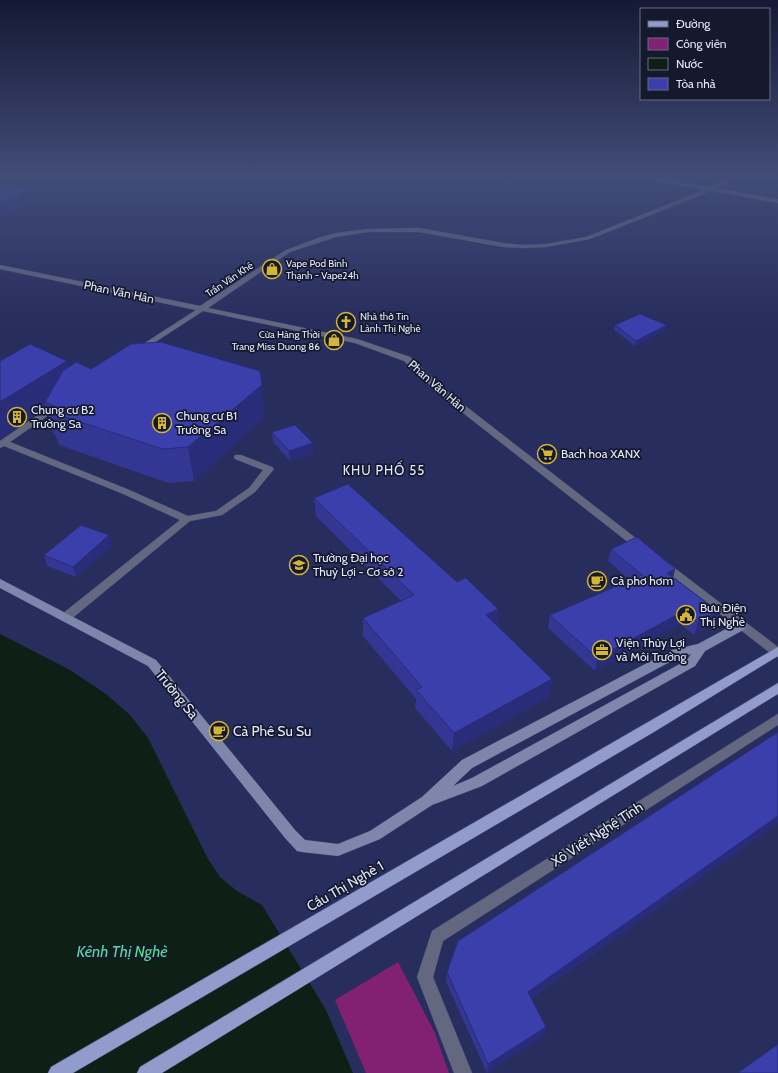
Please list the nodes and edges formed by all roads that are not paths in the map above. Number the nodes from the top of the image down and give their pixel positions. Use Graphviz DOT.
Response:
graph roads {
  1 [pos="623,224"];
  2 [pos="0,267"];
  3 [pos="202,309"];
  4 [pos="132,356"];
  5 [pos="68,399"];
  6 [pos="2,444"];
  7 [pos="238,457"];
  8 [pos="187,519"];
  9 [pos="648,552"];
  10 [pos="660,561"];
  11 [pos="0,584"];
  12 [pos="66,617"];
  13 [pos="741,626"];
  14 [pos="701,648"];
  15 [pos="777,652"];
  16 [pos="778,688"];
  17 [pos="778,719"];
  18 [pos="427,801"];
  19 [pos="57,1073"];
  20 [pos="146,1073"];
  21 [pos="463,1073"];
  1 -- 3 [label="street, Trần Văn Khê"];
  2 -- 3 [label="street, Phan Văn Hân"];
  3 -- 4 [label="street, Trần Văn Khê"];
  3 -- 9 [label="street, Phan Văn Hân"];
  5 -- 6 [label="street"];
  6 -- 8 [label="street"];
  7 -- 8 [label="street"];
  8 -- 12 [label="street"];
  10 -- 13 [label="street"];
  11 -- 12 [label="street, Trường Sa"];
  12 -- 18 [label="street, Trường Sa"];
  13 -- 14 [label="street"];
  13 -- 15 [label="street"];
  14 -- 18 [label="street"];
  14 -- 18 [label="street"];
  15 -- 19 [label="main road, Cầu Thị Nghè 1"];
  16 -- 20 [label="main road"];
  17 -- 21 [label="street, Xô Viết Nghệ Tĩnh"];
}
